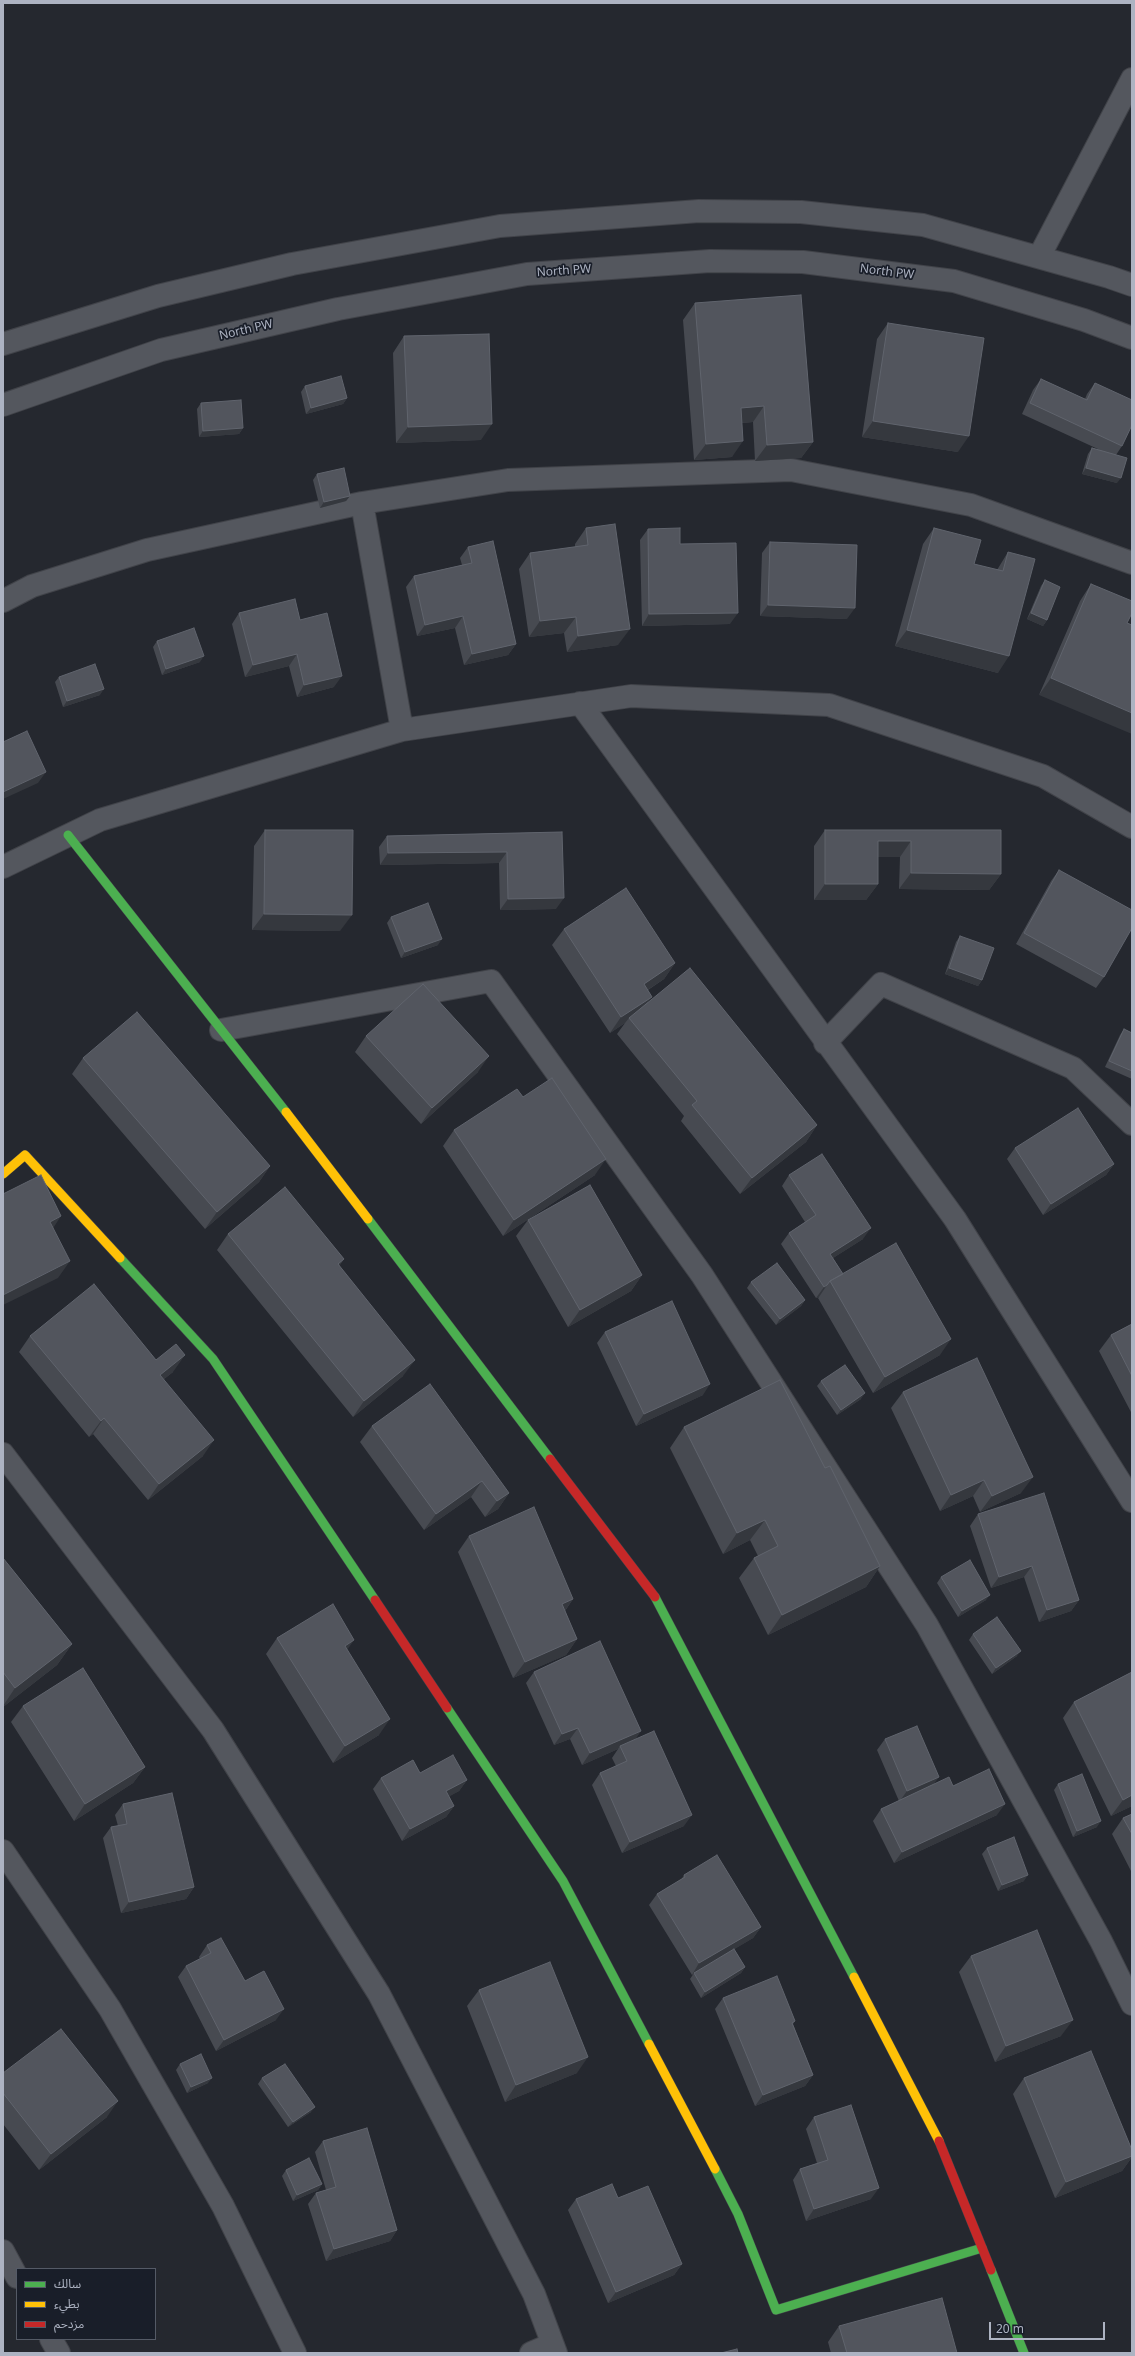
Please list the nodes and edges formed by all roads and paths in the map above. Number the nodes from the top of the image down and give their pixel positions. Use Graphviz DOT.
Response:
graph roads {
  1 [pos="1132,79"];
  2 [pos="1039,257"];
  3 [pos="1132,285"];
  4 [pos="1132,338"];
  5 [pos="3,344"];
  6 [pos="3,405"];
  7 [pos="362,503"];
  8 [pos="1132,563"];
  9 [pos="3,601"];
  10 [pos="580,703"];
  11 [pos="402,730"];
  12 [pos="1132,827"];
  13 [pos="68,835"];
  14 [pos="3,867"];
  15 [pos="220,1030"];
  16 [pos="825,1043"];
  17 [pos="1132,1124"];
  18 [pos="3,1174"];
  19 [pos="3,1454"];
  20 [pos="1132,1501"];
  21 [pos="3,1851"];
  22 [pos="1132,2004"];
  23 [pos="982,2248"];
  24 [pos="3,2251"];
  25 [pos="16,2275"];
  26 [pos="52,2340"];
  27 [pos="554,2348"];
  28 [pos="59,2353"];
  29 [pos="295,2353"];
  30 [pos="531,2353"];
  31 [pos="1024,2353"];
  1 -- 2 [label="street"];
  2 -- 3 [label="street"];
  2 -- 5 [label="street"];
  4 -- 6 [label="street, North PW"];
  7 -- 8 [label="street"];
  7 -- 9 [label="street"];
  7 -- 11 [label="street"];
  10 -- 11 [label="street"];
  10 -- 12 [label="street"];
  10 -- 16 [label="street"];
  11 -- 13 [label="street"];
  13 -- 14 [label="street"];
  13 -- 15 [label="street"];
  15 -- 22 [label="street"];
  15 -- 23 [label="street"];
  16 -- 17 [label="street"];
  16 -- 20 [label="street"];
  18 -- 23 [label="street"];
  19 -- 27 [label="street"];
  21 -- 29 [label="street"];
  23 -- 31 [label="street"];
  24 -- 25 [label="street"];
  26 -- 28 [label="street"];
  27 -- 30 [label="street"];
}
